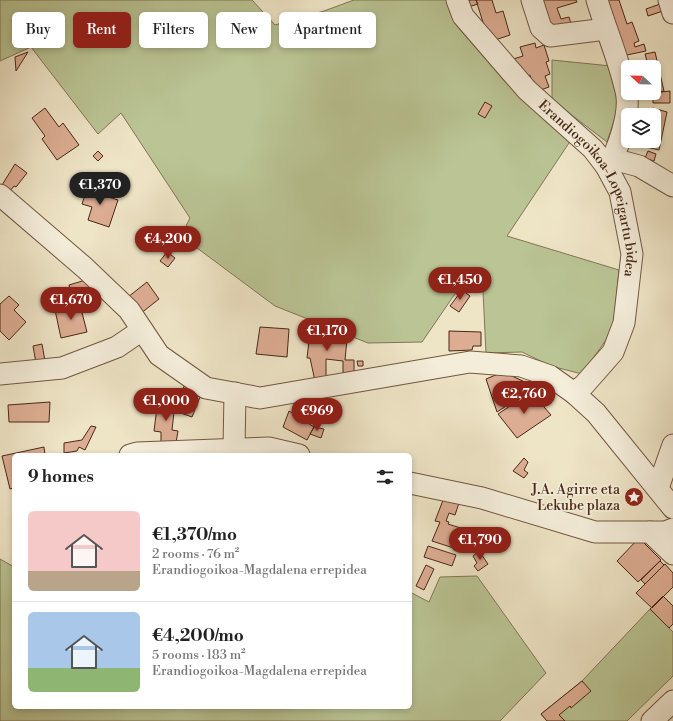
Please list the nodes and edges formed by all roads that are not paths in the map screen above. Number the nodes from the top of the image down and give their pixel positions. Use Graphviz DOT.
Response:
graph roads {
  1 [pos="457,0"];
  2 [pos="532,0"];
  3 [pos="597,0"];
  4 [pos="669,0"];
  5 [pos="673,13"];
  6 [pos="606,29"];
  7 [pos="610,162"];
  8 [pos="673,186"];
  9 [pos="0,195"];
  10 [pos="142,330"];
  11 [pos="0,374"];
  12 [pos="235,393"];
  13 [pos="574,393"];
  14 [pos="673,445"];
  15 [pos="234,449"];
  16 [pos="137,453"];
  17 [pos="290,453"];
  18 [pos="412,483"];
  19 [pos="658,488"];
  20 [pos="673,508"];
  21 [pos="673,529"];
  22 [pos="650,532"];
  23 [pos="673,554"];
  24 [pos="673,700"];
  25 [pos="652,721"];
  1 -- 7 [label="street, Erandiogoikoa-Lopeigartu bidea"];
  2 -- 6 [label="street"];
  3 -- 6 [label="street"];
  4 -- 5 [label="street"];
  6 -- 7 [label="street"];
  7 -- 8 [label="street"];
  7 -- 13 [label="street, Erandiogoikoa-Lopeigartu bidea"];
  9 -- 10 [label="street"];
  10 -- 11 [label="street"];
  10 -- 12 [label="street"];
  12 -- 13 [label="street"];
  12 -- 15 [label="street"];
  13 -- 19 [label="street"];
  14 -- 19 [label="street"];
  15 -- 16 [label="street"];
  15 -- 17 [label="street"];
  18 -- 22 [label="street"];
  19 -- 20 [label="street"];
  21 -- 22 [label="street"];
  22 -- 23 [label="street"];
  24 -- 25 [label="street"];
}
